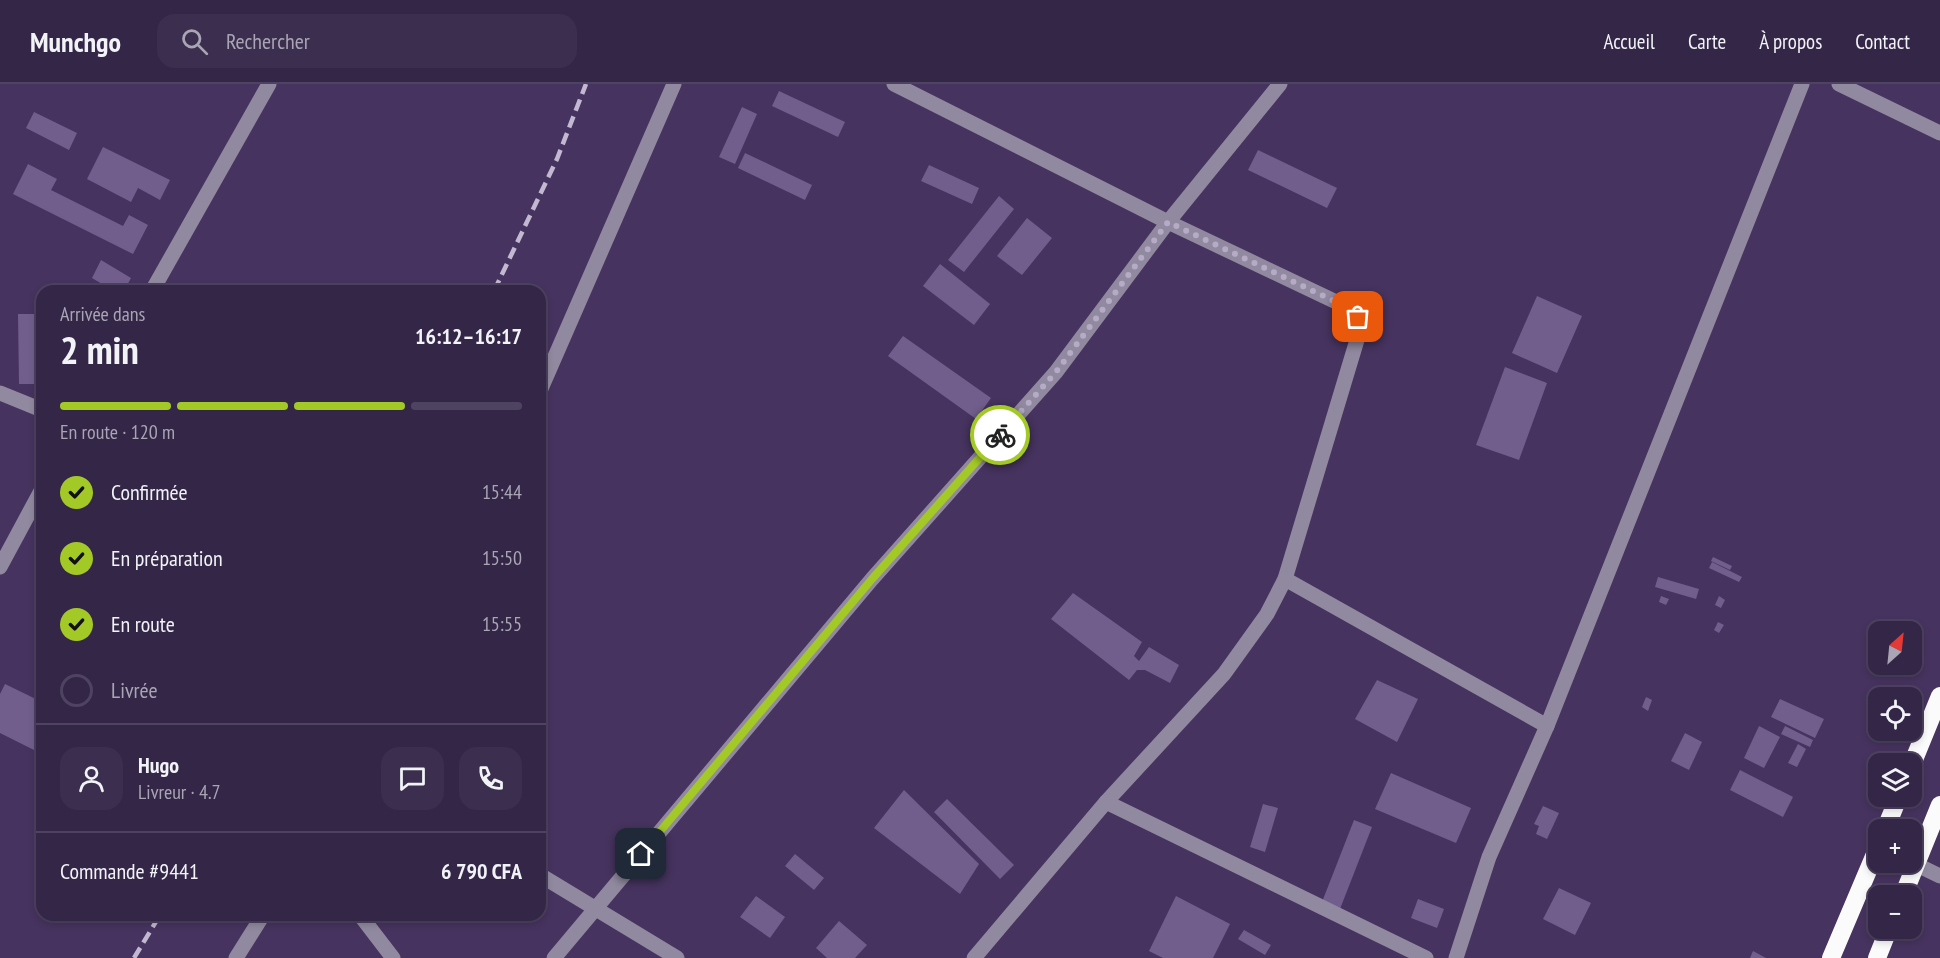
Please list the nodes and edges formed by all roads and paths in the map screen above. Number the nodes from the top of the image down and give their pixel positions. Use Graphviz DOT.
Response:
graph roads {
  1 [pos="269,84"];
  2 [pos="674,84"];
  3 [pos="894,84"];
  4 [pos="1280,84"];
  5 [pos="1802,84"];
  6 [pos="1839,84"];
  7 [pos="1940,133"];
  8 [pos="1168,222"];
  9 [pos="155,285"];
  10 [pos="546,378"];
  11 [pos="0,393"];
  12 [pos="36,408"];
  13 [pos="36,500"];
  14 [pos="0,567"];
  15 [pos="1285,579"];
  16 [pos="1940,696"];
  17 [pos="1547,726"];
  18 [pos="1917,753"];
  19 [pos="1106,802"];
  20 [pos="1940,805"];
  21 [pos="1922,845"];
  22 [pos="1922,867"];
  23 [pos="1868,871"];
  24 [pos="1940,876"];
  25 [pos="546,879"];
  26 [pos="595,910"];
  27 [pos="259,921"];
  28 [pos="365,921"];
  29 [pos="1885,939"];
  30 [pos="236,958"];
  31 [pos="393,958"];
  32 [pos="554,958"];
  33 [pos="677,958"];
  34 [pos="974,958"];
  35 [pos="1426,958"];
  36 [pos="1456,958"];
  37 [pos="1831,958"];
  38 [pos="1877,958"];
  1 -- 9 [label="street"];
  2 -- 10 [label="street"];
  3 -- 8 [label="street"];
  4 -- 8 [label="street"];
  5 -- 17 [label="street"];
  6 -- 7 [label="street"];
  8 -- 15 [label="street"];
  8 -- 26 [label="street"];
  11 -- 12 [label="street"];
  13 -- 14 [label="street"];
  15 -- 17 [label="street"];
  15 -- 19 [label="street"];
  16 -- 18 [label="highway"];
  17 -- 36 [label="street"];
  19 -- 34 [label="street"];
  19 -- 35 [label="street"];
  20 -- 21 [label="highway"];
  22 -- 24 [label="street"];
  23 -- 37 [label="highway"];
  25 -- 26 [label="street"];
  26 -- 32 [label="street"];
  26 -- 33 [label="street"];
  27 -- 30 [label="street"];
  28 -- 31 [label="street"];
  29 -- 38 [label="highway"];
}
